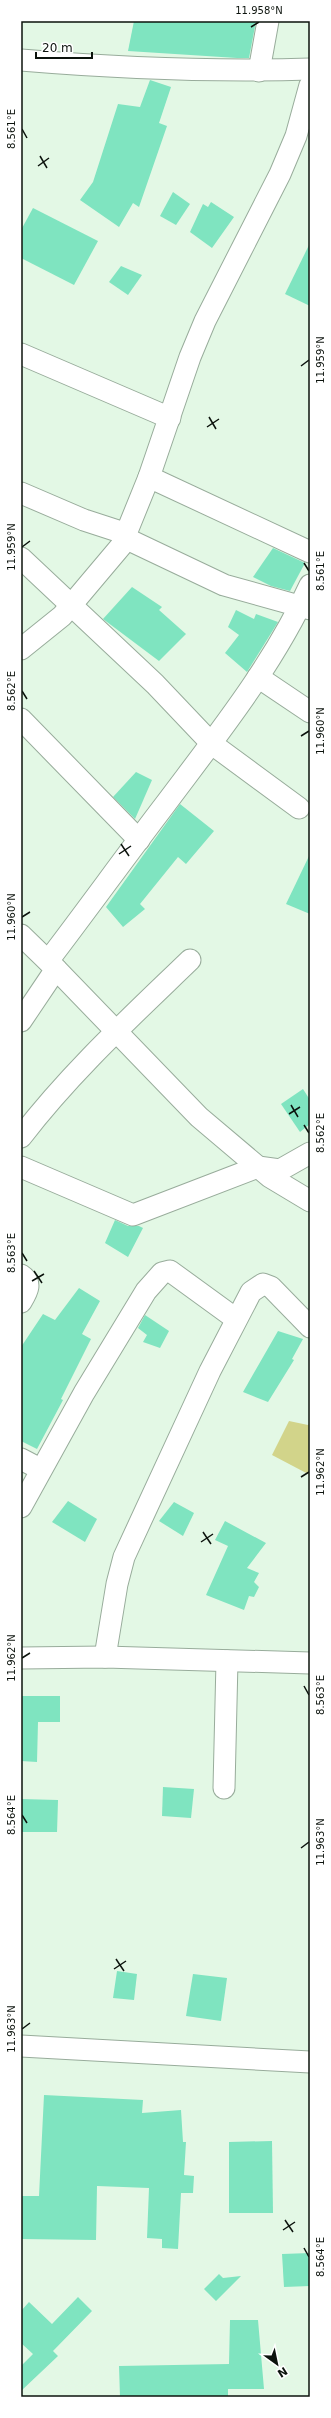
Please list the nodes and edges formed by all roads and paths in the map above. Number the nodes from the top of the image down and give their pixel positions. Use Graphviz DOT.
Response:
graph roads {
  1 [pos="268,21"];
  2 [pos="21,60"];
  3 [pos="310,69"];
  4 [pos="259,71"];
  5 [pos="310,85"];
  6 [pos="21,354"];
  7 [pos="170,418"];
  8 [pos="149,478"];
  9 [pos="21,493"];
  10 [pos="126,536"];
  11 [pos="310,552"];
  12 [pos="21,558"];
  13 [pos="310,585"];
  14 [pos="72,605"];
  15 [pos="305,609"];
  16 [pos="21,649"];
  17 [pos="258,677"];
  18 [pos="310,712"];
  19 [pos="21,719"];
  20 [pos="212,744"];
  21 [pos="300,808"];
  22 [pos="139,840"];
  23 [pos="21,935"];
  24 [pos="190,960"];
  25 [pos="52,965"];
  26 [pos="21,1021"];
  27 [pos="115,1031"];
  28 [pos="21,1137"];
  29 [pos="310,1153"];
  30 [pos="21,1167"];
  31 [pos="258,1167"];
  32 [pos="310,1201"];
  33 [pos="21,1275"];
  34 [pos="21,1302"];
  35 [pos="236,1319"];
  36 [pos="310,1327"];
  37 [pos="21,1459"];
  38 [pos="40,1470"];
  39 [pos="21,1507"];
  40 [pos="105,1656"];
  41 [pos="21,1658"];
  42 [pos="227,1661"];
  43 [pos="310,1663"];
  44 [pos="224,1788"];
  45 [pos="21,2046"];
  46 [pos="310,2062"];
  1 -- 4 [label="street"];
  2 -- 4 [label="street"];
  3 -- 4 [label="street"];
  5 -- 7 [label="street"];
  6 -- 7 [label="street"];
  7 -- 8 [label="street"];
  8 -- 10 [label="street"];
  8 -- 11 [label="street"];
  9 -- 10 [label="street"];
  10 -- 14 [label="street"];
  10 -- 15 [label="street"];
  12 -- 14 [label="street"];
  13 -- 15 [label="street"];
  14 -- 16 [label="street"];
  14 -- 20 [label="street"];
  15 -- 17 [label="street"];
  17 -- 18 [label="street"];
  17 -- 20 [label="street"];
  19 -- 22 [label="street"];
  20 -- 21 [label="street"];
  20 -- 22 [label="street"];
  22 -- 25 [label="street"];
  23 -- 25 [label="street"];
  24 -- 27 [label="street"];
  25 -- 26 [label="street"];
  25 -- 27 [label="street"];
  27 -- 28 [label="street"];
  27 -- 31 [label="street"];
  29 -- 31 [label="street"];
  30 -- 31 [label="street"];
  31 -- 32 [label="street"];
  33 -- 34 [label="street"];
  35 -- 36 [label="street"];
  35 -- 38 [label="street"];
  35 -- 40 [label="street"];
  37 -- 38 [label="street"];
  38 -- 39 [label="street"];
  40 -- 41 [label="street"];
  40 -- 42 [label="street"];
  42 -- 43 [label="street"];
  42 -- 44 [label="street"];
  45 -- 46 [label="street"];
}
